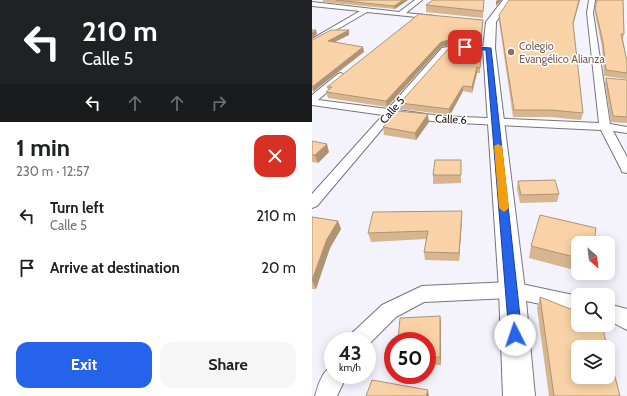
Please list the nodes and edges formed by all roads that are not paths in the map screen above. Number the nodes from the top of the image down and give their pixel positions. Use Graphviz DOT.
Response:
graph roads {
  1 [pos="322,0"];
  2 [pos="419,0"];
  3 [pos="507,0"];
  4 [pos="592,0"];
  5 [pos="312,4"];
  6 [pos="365,11"];
  7 [pos="400,14"];
  8 [pos="416,16"];
  9 [pos="446,19"];
  10 [pos="405,25"];
  11 [pos="318,29"];
  12 [pos="331,30"];
  13 [pos="312,42"];
  14 [pos="489,48"];
  15 [pos="349,70"];
  16 [pos="312,101"];
  17 [pos="389,114"];
  18 [pos="495,122"];
  19 [pos="604,127"];
  20 [pos="627,130"];
  21 [pos="627,169"];
  22 [pos="312,204"];
  23 [pos="512,290"];
  24 [pos="571,303"];
  25 [pos="615,314"];
  26 [pos="627,321"];
  27 [pos="367,332"];
  28 [pos="330,384"];
  29 [pos="326,396"];
  30 [pos="519,396"];
  1 -- 5 [label="street"];
  2 -- 7 [label="street"];
  3 -- 14 [label="main road"];
  4 -- 19 [label="street"];
  5 -- 6 [label="street"];
  6 -- 7 [label="street"];
  6 -- 12 [label="street"];
  7 -- 8 [label="street"];
  8 -- 9 [label="street"];
  8 -- 10 [label="street"];
  11 -- 12 [label="street"];
  12 -- 13 [label="street"];
  14 -- 17 [label="street, Calle 5"];
  14 -- 18 [label="main road"];
  15 -- 16 [label="street"];
  16 -- 17 [label="street, Calle 6"];
  17 -- 18 [label="street, Calle 6"];
  17 -- 22 [label="street, Calle 5"];
  18 -- 19 [label="street, Calle 6"];
  18 -- 23 [label="main road"];
  19 -- 20 [label="street, Calle 6"];
  19 -- 21 [label="street"];
  23 -- 24 [label="street"];
  23 -- 27 [label="street"];
  23 -- 30 [label="main road"];
  25 -- 26 [label="street"];
  28 -- 29 [label="street"];
}
